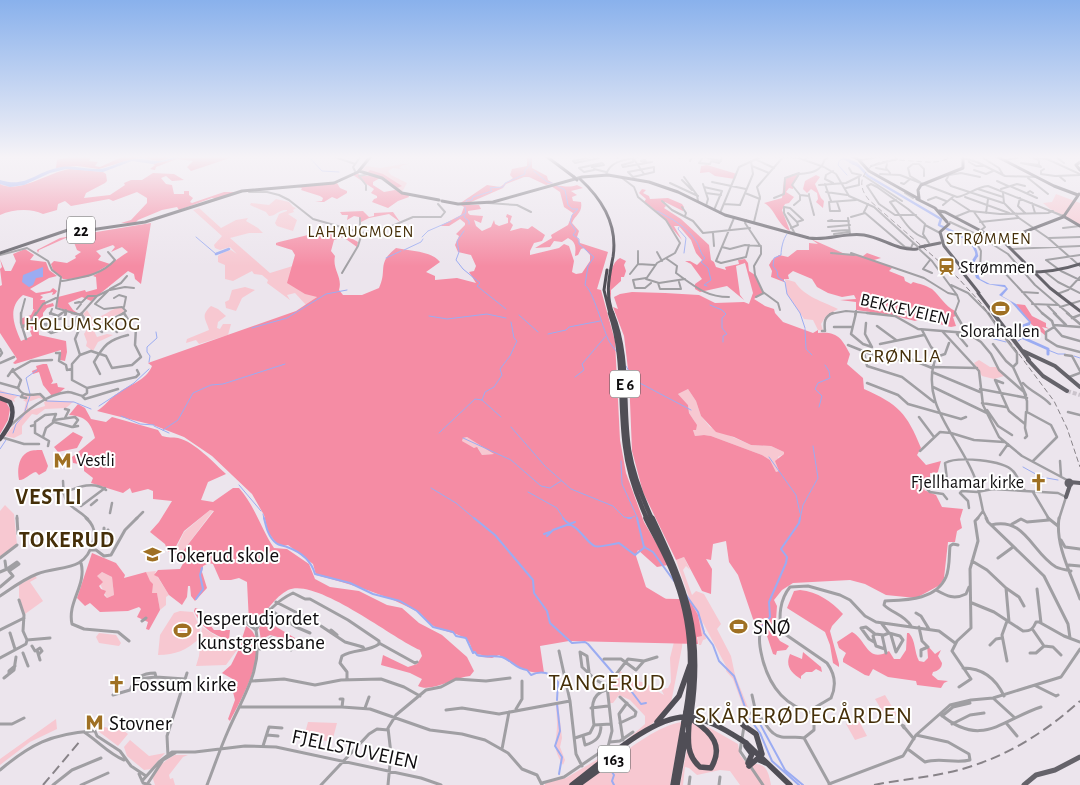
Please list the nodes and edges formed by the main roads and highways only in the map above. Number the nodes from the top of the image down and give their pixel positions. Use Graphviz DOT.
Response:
graph roads {
  1 [pos="238,193"];
  2 [pos="401,193"];
  3 [pos="527,193"];
  4 [pos="590,193"];
  5 [pos="592,193"];
  6 [pos="678,193"];
  7 [pos="909,193"];
  8 [pos="918,193"];
  9 [pos="1078,195"];
  10 [pos="917,198"];
  11 [pos="698,201"];
  12 [pos="178,211"];
  13 [pos="940,211"];
  14 [pos="720,213"];
  15 [pos="1064,217"];
  16 [pos="1080,226"];
  17 [pos="1001,241"];
  18 [pos="26,243"];
  19 [pos="941,243"];
  20 [pos="1,253"];
  21 [pos="1079,265"];
  22 [pos="961,268"];
  23 [pos="979,269"];
  24 [pos="1003,271"];
  25 [pos="1009,271"];
  26 [pos="1032,272"];
  27 [pos="970,282"];
  28 [pos="1080,311"];
  29 [pos="1024,352"];
  30 [pos="1080,387"];
  31 [pos="1067,391"];
  32 [pos="0,398"];
  33 [pos="2,437"];
  34 [pos="1071,484"];
  35 [pos="1066,497"];
  36 [pos="691,656"];
  37 [pos="689,713"];
  38 [pos="693,722"];
  39 [pos="743,726"];
  40 [pos="650,729"];
  41 [pos="758,738"];
  42 [pos="745,744"];
  43 [pos="1080,757"];
  44 [pos="769,764"];
  45 [pos="572,785"];
  46 [pos="578,785"];
  47 [pos="673,785"];
  48 [pos="677,785"];
  49 [pos="789,785"];
  50 [pos="1025,785"];
  1 -- 12 [label="main road, 22"];
  2 -- 3 [label="main road"];
  4 -- 36 [label="highway, E 6"];
  5 -- 37 [label="highway, E 6"];
  6 -- 11 [label="main road"];
  7 -- 10 [label="main road"];
  8 -- 10 [label="main road"];
  9 -- 15 [label="main road"];
  10 -- 13 [label="main road"];
  11 -- 14 [label="main road"];
  12 -- 18 [label="main road, 22"];
  13 -- 17 [label="main road"];
  13 -- 19 [label="main road"];
  14 -- 19 [label="main road, bridge"];
  15 -- 16 [label="main road"];
  15 -- 17 [label="main road"];
  17 -- 26 [label="main road"];
  18 -- 20 [label="main road, 22"];
  19 -- 22 [label="main road"];
  21 -- 26 [label="main road"];
  22 -- 23 [label="main road"];
  22 -- 27 [label="main road"];
  23 -- 24 [label="main road"];
  24 -- 25 [label="main road"];
  25 -- 26 [label="main road"];
  26 -- 28 [label="main road"];
  27 -- 29 [label="main road"];
  29 -- 30 [label="main road"];
  29 -- 31 [label="main road"];
  32 -- 33 [label="highway"];
  34 -- 35 [label="main road"];
  36 -- 37 [label="highway, E 6"];
  36 -- 40 [label="highway"];
  37 -- 38 [label="highway, E 6, bridge"];
  38 -- 38 [label="highway, E 6"];
  38 -- 40 [label="highway, 163"];
  38 -- 42 [label="highway, 163, bridge"];
  38 -- 46 [label="highway, 163"];
  38 -- 47 [label="highway, E 6"];
  38 -- 48 [label="highway, E 6"];
  39 -- 41 [label="highway"];
  40 -- 45 [label="highway, 163"];
  41 -- 42 [label="highway"];
  41 -- 44 [label="highway"];
  42 -- 44 [label="highway, 163"];
  42 -- 44 [label="highway"];
  43 -- 50 [label="main road"];
  44 -- 49 [label="highway, 163"];
}
